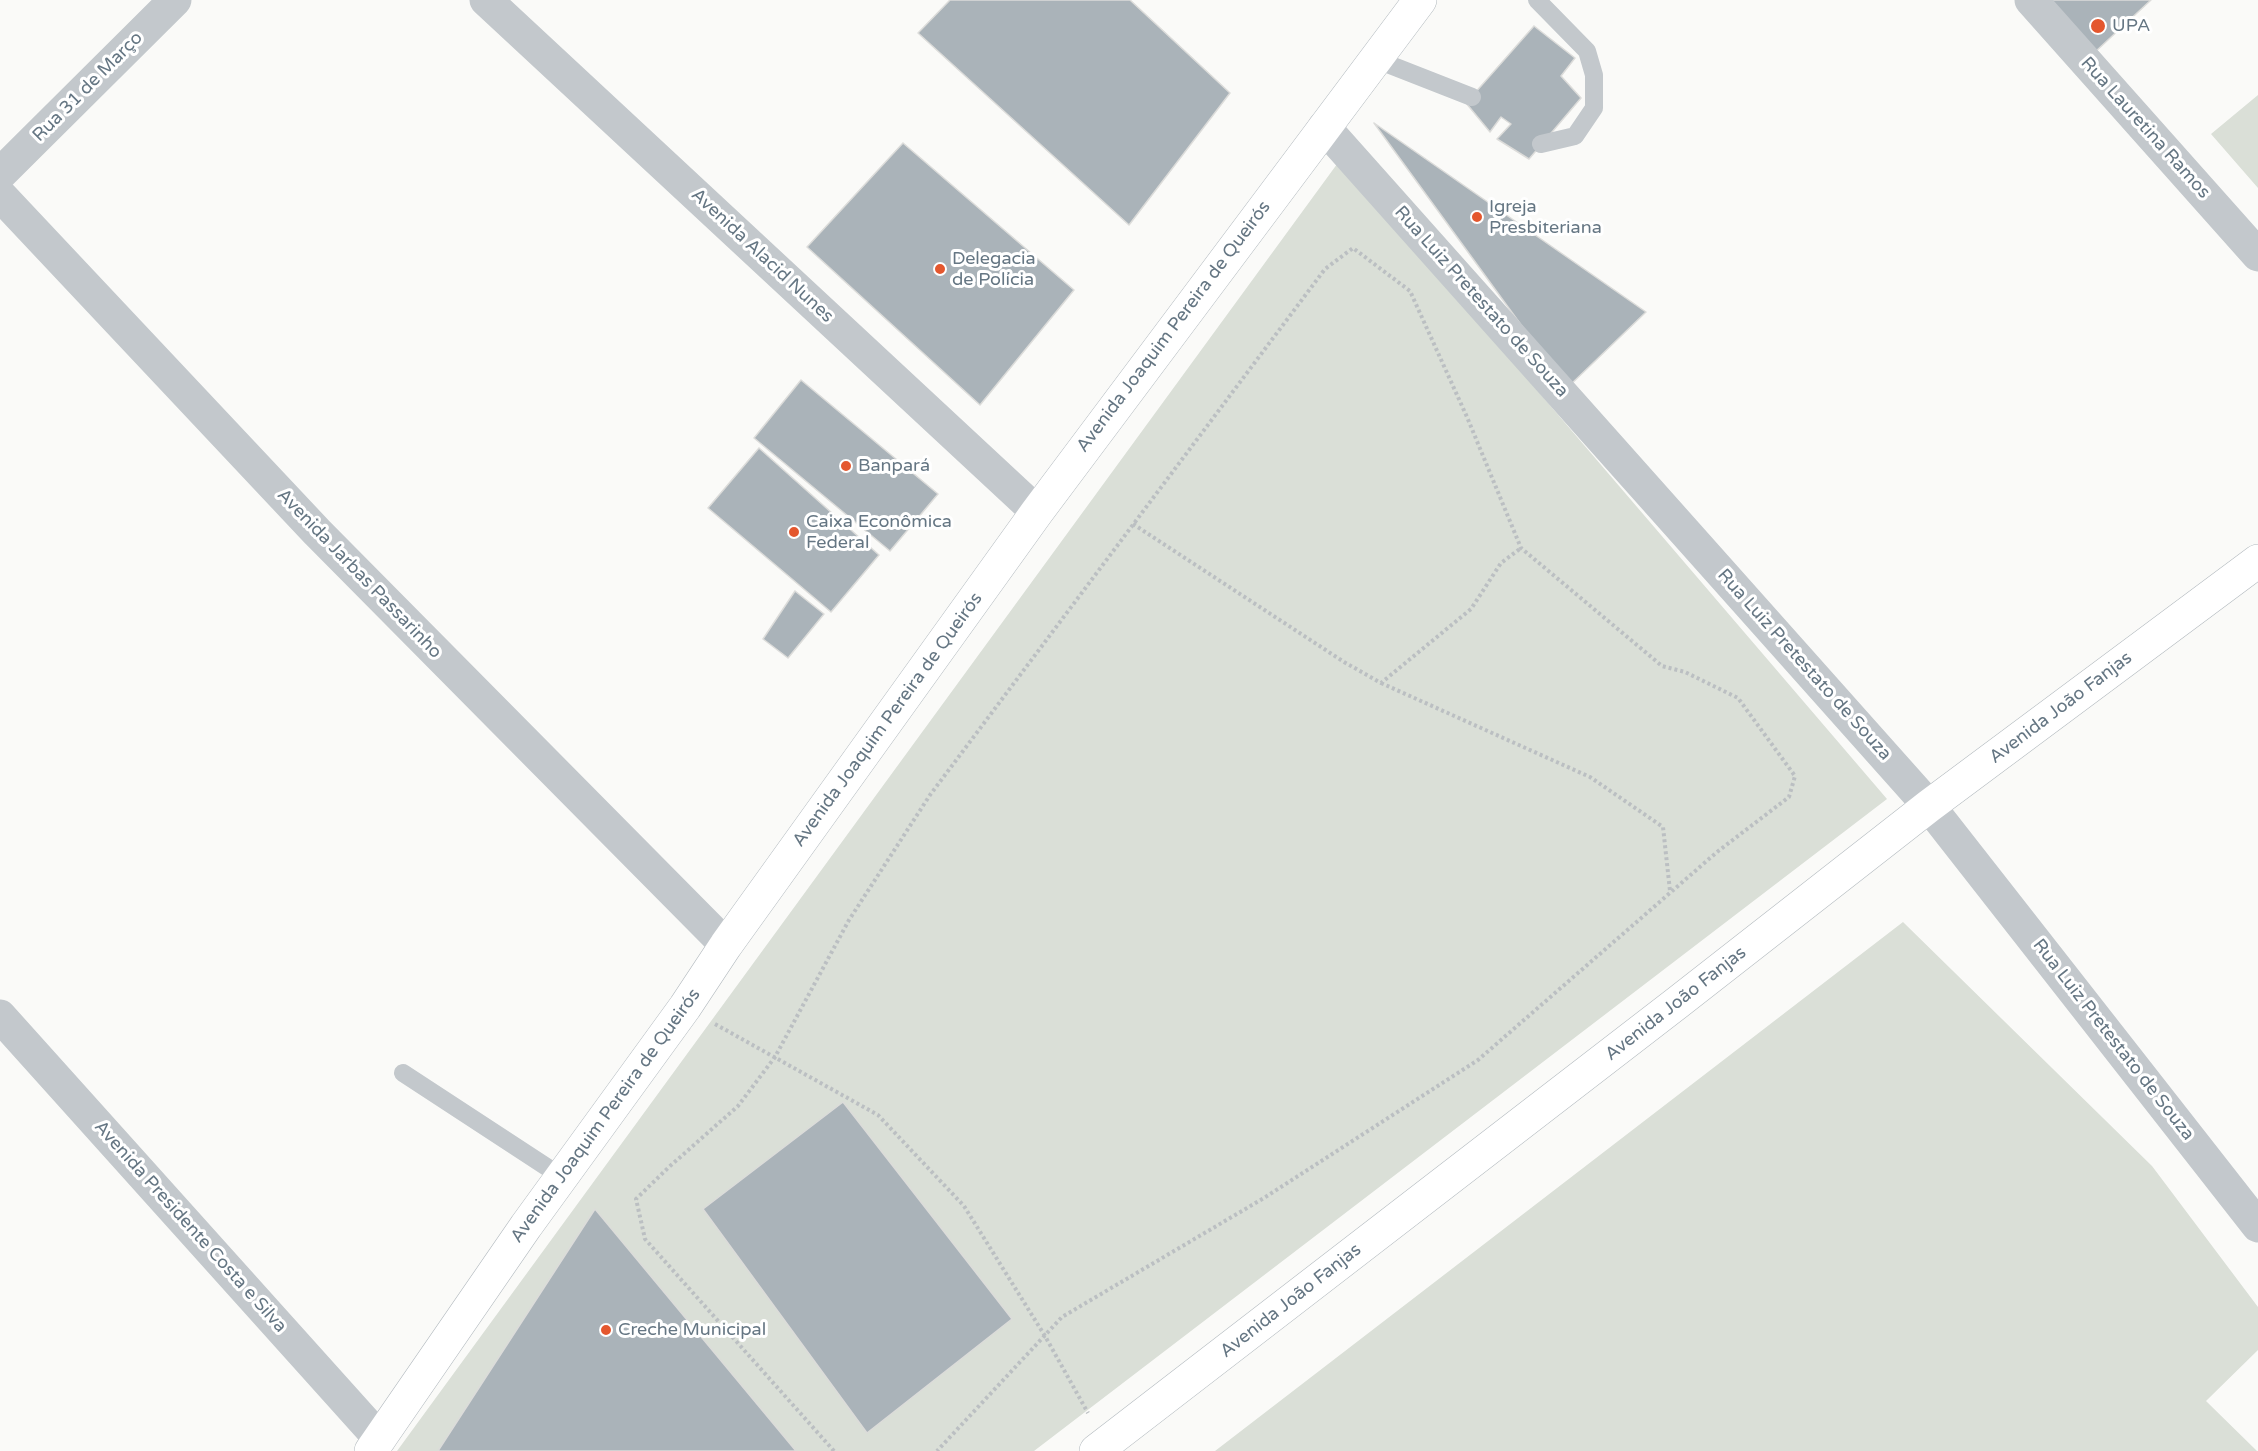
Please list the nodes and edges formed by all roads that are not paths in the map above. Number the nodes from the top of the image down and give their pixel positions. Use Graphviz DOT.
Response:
graph roads {
  1 [pos="175,0"];
  2 [pos="486,0"];
  3 [pos="1420,0"];
  4 [pos="1537,0"];
  5 [pos="2031,0"];
  6 [pos="1375,59"];
  7 [pos="1472,97"];
  8 [pos="1324,127"];
  9 [pos="1541,144"];
  10 [pos="0,174"];
  11 [pos="0,195"];
  12 [pos="2258,255"];
  13 [pos="1037,512"];
  14 [pos="2258,561"];
  15 [pos="1929,806"];
  16 [pos="726,945"];
  17 [pos="0,1016"];
  18 [pos="403,1073"];
  19 [pos="562,1177"];
  20 [pos="2258,1226"];
  21 [pos="375,1445"];
  22 [pos="1100,1448"];
  1 -- 10 [label="street, Rua 31 de Março"];
  2 -- 13 [label="street, Avenida Alacid Nunes"];
  3 -- 6 [label="main road, Avenida Joaquim Pereira de Queirós"];
  4 -- 9 [label="lane"];
  5 -- 12 [label="street, Rua Lauretina Ramos"];
  6 -- 7 [label="lane"];
  6 -- 8 [label="main road, Avenida Joaquim Pereira de Queirós"];
  8 -- 13 [label="main road, Avenida Joaquim Pereira de Queirós"];
  8 -- 15 [label="street, Rua Luiz Pretestato de Souza"];
  11 -- 16 [label="street, Avenida Jarbas Passarinho"];
  13 -- 16 [label="main road, Avenida Joaquim Pereira de Queirós"];
  14 -- 15 [label="main road, Avenida João Fanjas"];
  15 -- 20 [label="street, Rua Luiz Pretestato de Souza"];
  15 -- 22 [label="main road, Avenida João Fanjas"];
  16 -- 19 [label="main road, Avenida Joaquim Pereira de Queirós"];
  17 -- 21 [label="street, Avenida Presidente Costa e Silva"];
  18 -- 19 [label="lane"];
  19 -- 21 [label="main road, Avenida Joaquim Pereira de Queirós"];
}
